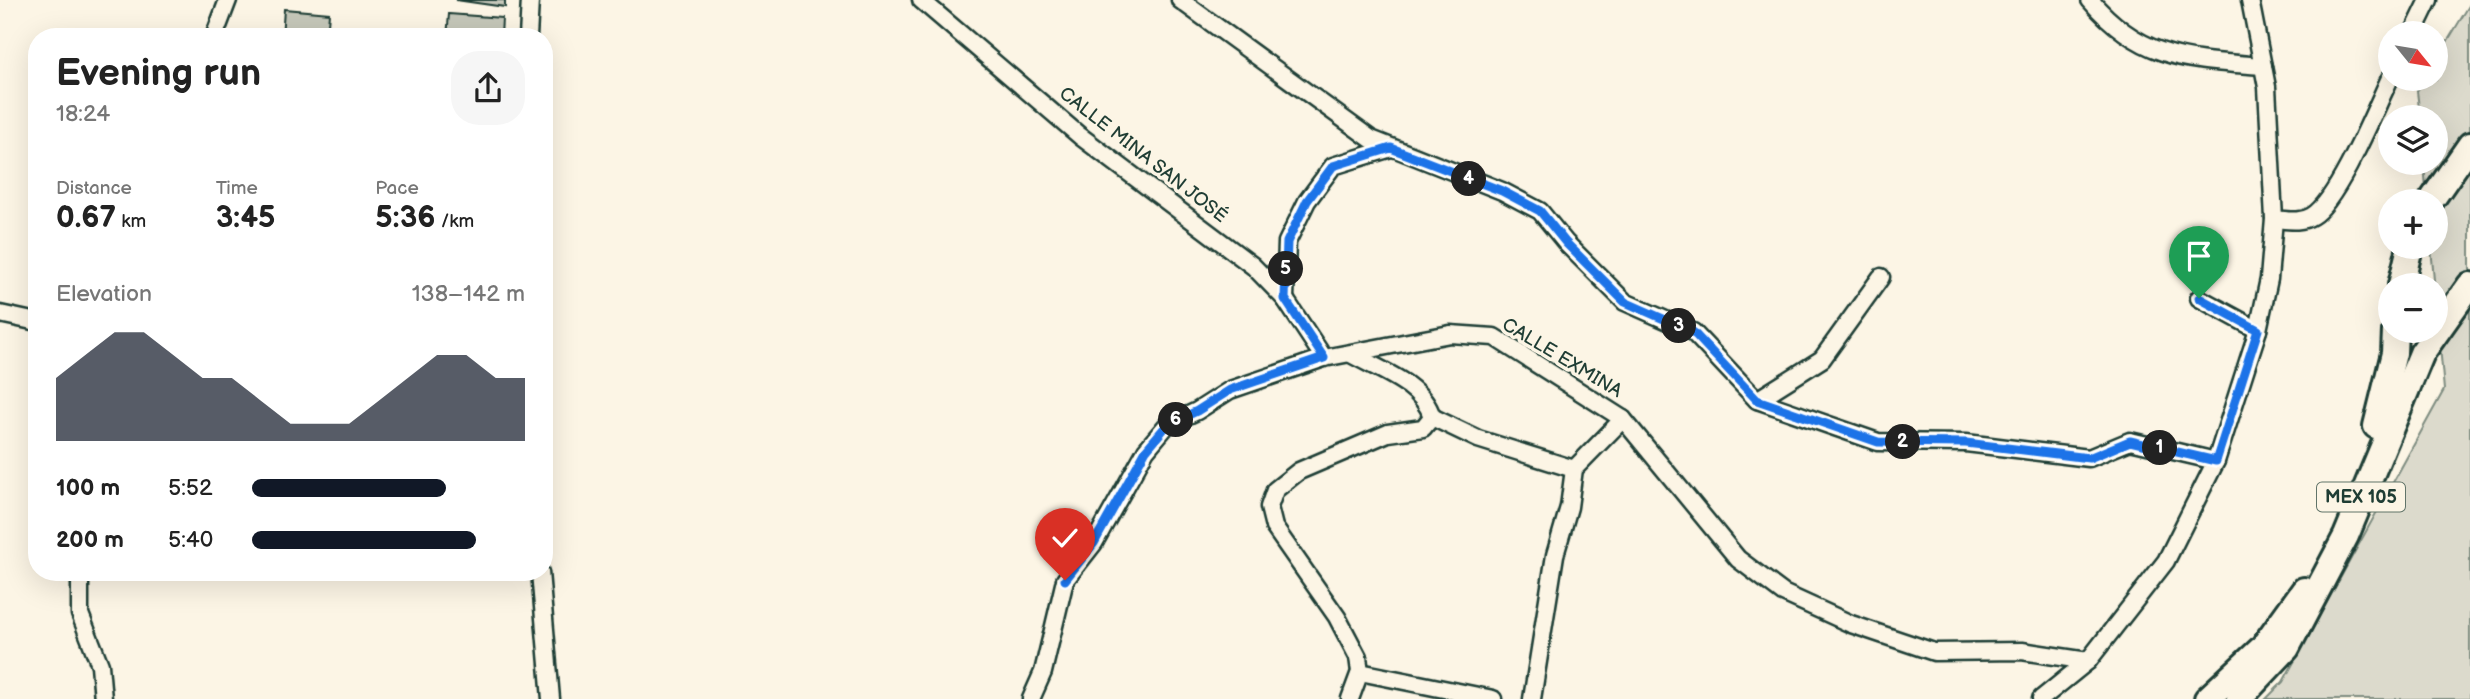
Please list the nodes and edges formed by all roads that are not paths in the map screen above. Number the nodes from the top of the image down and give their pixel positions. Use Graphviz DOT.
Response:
graph roads {
  1 [pos="228,0"];
  2 [pos="530,0"];
  3 [pos="920,0"];
  4 [pos="1180,0"];
  5 [pos="2090,0"];
  6 [pos="2250,0"];
  7 [pos="2429,0"];
  8 [pos="2419,21"];
  9 [pos="217,28"];
  10 [pos="527,28"];
  11 [pos="2263,66"];
  12 [pos="2384,91"];
  13 [pos="2470,145"];
  14 [pos="1391,148"];
  15 [pos="2439,189"];
  16 [pos="2274,219"];
  17 [pos="1881,277"];
  18 [pos="2470,285"];
  19 [pos="2199,298"];
  20 [pos="1285,299"];
  21 [pos="0,314"];
  22 [pos="28,321"];
  23 [pos="2258,330"];
  24 [pos="2394,343"];
  25 [pos="1351,354"];
  26 [pos="1324,358"];
  27 [pos="1757,400"];
  28 [pos="1432,417"];
  29 [pos="1623,419"];
  30 [pos="2216,461"];
  31 [pos="1574,469"];
  32 [pos="80,581"];
  33 [pos="541,581"];
  34 [pos="2088,660"];
  35 [pos="1360,672"];
  36 [pos="103,699"];
  37 [pos="551,699"];
  38 [pos="1031,699"];
  39 [pos="1350,699"];
  40 [pos="1493,699"];
  41 [pos="1532,699"];
  42 [pos="2041,699"];
  43 [pos="2207,699"];
  44 [pos="2239,699"];
  1 -- 9 [label="street"];
  2 -- 10 [label="street"];
  3 -- 20 [label="street, CALLE MINA SAN JOSÉ"];
  4 -- 14 [label="street"];
  5 -- 11 [label="street"];
  6 -- 11 [label="street"];
  7 -- 8 [label="street"];
  11 -- 16 [label="street"];
  12 -- 16 [label="street"];
  13 -- 15 [label="main road"];
  14 -- 20 [label="street"];
  14 -- 27 [label="street"];
  16 -- 23 [label="street"];
  17 -- 27 [label="street"];
  18 -- 44 [label="main road, MEX 105"];
  19 -- 23 [label="street"];
  20 -- 26 [label="street, CALLE MINA SAN JOSÉ"];
  21 -- 22 [label="street"];
  23 -- 30 [label="street"];
  24 -- 43 [label="main road, MEX 105"];
  25 -- 26 [label="street, CALLE EXMINA"];
  25 -- 28 [label="street"];
  25 -- 29 [label="street, CALLE EXMINA"];
  26 -- 38 [label="street, CALLE EXMINA"];
  27 -- 30 [label="street"];
  28 -- 31 [label="street"];
  28 -- 35 [label="street"];
  29 -- 31 [label="street"];
  29 -- 34 [label="street, CALLE EXMINA"];
  30 -- 34 [label="street"];
  31 -- 41 [label="street"];
  32 -- 36 [label="street"];
  33 -- 37 [label="street"];
  34 -- 42 [label="street"];
  35 -- 39 [label="street"];
  35 -- 40 [label="street"];
}
